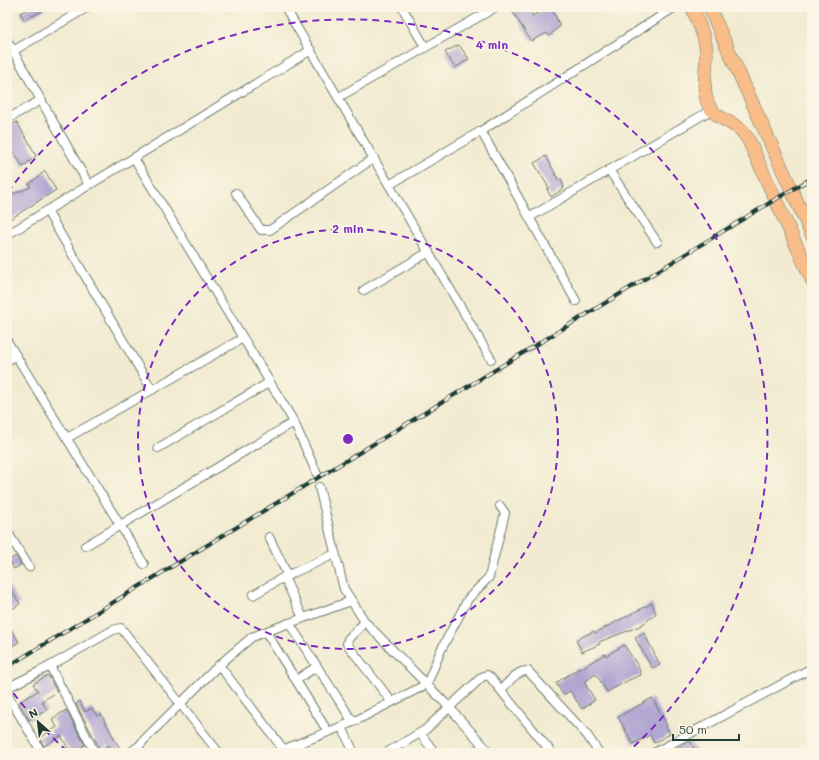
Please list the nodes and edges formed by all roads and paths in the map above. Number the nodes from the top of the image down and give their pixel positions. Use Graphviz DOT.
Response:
graph roads {
  1 [pos="88,7"];
  2 [pos="285,7"];
  3 [pos="402,7"];
  4 [pos="496,7"];
  5 [pos="675,7"];
  6 [pos="692,7"];
  7 [pos="709,7"];
  8 [pos="7,40"];
  9 [pos="425,47"];
  10 [pos="311,50"];
  11 [pos="13,51"];
  12 [pos="338,97"];
  13 [pos="41,100"];
  14 [pos="711,110"];
  15 [pos="7,119"];
  16 [pos="481,131"];
  17 [pos="134,158"];
  18 [pos="374,158"];
  19 [pos="609,170"];
  20 [pos="390,185"];
  21 [pos="89,186"];
  22 [pos="236,193"];
  23 [pos="795,195"];
  24 [pos="778,203"];
  25 [pos="47,211"];
  26 [pos="530,217"];
  27 [pos="7,235"];
  28 [pos="812,235"];
  29 [pos="657,242"];
  30 [pos="429,252"];
  31 [pos="812,280"];
  32 [pos="364,290"];
  33 [pos="576,301"];
  34 [pos="243,338"];
  35 [pos="7,341"];
  36 [pos="16,355"];
  37 [pos="491,359"];
  38 [pos="7,360"];
  39 [pos="270,382"];
  40 [pos="152,390"];
  41 [pos="294,422"];
  42 [pos="67,438"];
  43 [pos="158,448"];
  44 [pos="317,474"];
  45 [pos="319,487"];
  46 [pos="500,506"];
  47 [pos="120,525"];
  48 [pos="7,531"];
  49 [pos="269,537"];
  50 [pos="85,546"];
  51 [pos="335,554"];
  52 [pos="144,564"];
  53 [pos="29,567"];
  54 [pos="286,576"];
  55 [pos="253,594"];
  56 [pos="351,601"];
  57 [pos="303,618"];
  58 [pos="365,622"];
  59 [pos="289,623"];
  60 [pos="266,632"];
  61 [pos="219,665"];
  62 [pos="50,666"];
  63 [pos="316,667"];
  64 [pos="812,668"];
  65 [pos="296,680"];
  66 [pos="427,684"];
  67 [pos="7,688"];
  68 [pos="501,690"];
  69 [pos="7,694"];
  70 [pos="391,702"];
  71 [pos="180,703"];
  72 [pos="450,707"];
  73 [pos="353,722"];
  74 [pos="342,727"];
  75 [pos="328,732"];
  76 [pos="420,733"];
  77 [pos="139,746"];
  78 [pos="483,746"];
  79 [pos="284,750"];
  80 [pos="42,753"];
  81 [pos="95,753"];
  82 [pos="129,753"];
  83 [pos="144,753"];
  84 [pos="219,753"];
  85 [pos="275,753"];
  86 [pos="354,753"];
  87 [pos="386,753"];
  88 [pos="434,753"];
  89 [pos="473,753"];
  90 [pos="490,753"];
  91 [pos="552,753"];
  92 [pos="599,753"];
  93 [pos="654,753"];
  1 -- 11 [label="street"];
  2 -- 10 [label="street"];
  3 -- 9 [label="street"];
  4 -- 9 [label="street"];
  5 -- 16 [label="street"];
  6 -- 14 [label="main road"];
  7 -- 23 [label="main road"];
  8 -- 11 [label="street"];
  9 -- 12 [label="street"];
  10 -- 12 [label="street"];
  10 -- 17 [label="street"];
  11 -- 13 [label="street"];
  12 -- 18 [label="street"];
  13 -- 15 [label="street"];
  13 -- 21 [label="street"];
  14 -- 19 [label="street"];
  14 -- 24 [label="main road"];
  16 -- 20 [label="street"];
  16 -- 26 [label="street"];
  17 -- 21 [label="street"];
  17 -- 34 [label="street"];
  18 -- 20 [label="street"];
  18 -- 22 [label="street"];
  19 -- 26 [label="street"];
  19 -- 29 [label="street"];
  20 -- 30 [label="street"];
  21 -- 25 [label="street"];
  23 -- 24 [label="main road"];
  23 -- 28 [label="main road"];
  24 -- 31 [label="main road"];
  25 -- 27 [label="street"];
  25 -- 40 [label="street"];
  26 -- 33 [label="street"];
  30 -- 32 [label="street"];
  30 -- 37 [label="street"];
  34 -- 39 [label="street"];
  34 -- 40 [label="street"];
  35 -- 36 [label="street"];
  36 -- 38 [label="street"];
  36 -- 42 [label="street"];
  39 -- 41 [label="street"];
  39 -- 43 [label="street"];
  40 -- 42 [label="street"];
  41 -- 44 [label="street"];
  41 -- 47 [label="street"];
  42 -- 47 [label="street"];
  45 -- 51 [label="street"];
  46 -- 66 [label="street"];
  47 -- 50 [label="street"];
  47 -- 52 [label="street"];
  48 -- 53 [label="street"];
  49 -- 54 [label="street"];
  51 -- 54 [label="street"];
  51 -- 56 [label="street"];
  54 -- 55 [label="street"];
  54 -- 57 [label="street"];
  56 -- 57 [label="street"];
  56 -- 58 [label="street"];
  57 -- 59 [label="street"];
  58 -- 66 [label="street"];
  58 -- 70 [label="street"];
  59 -- 60 [label="street"];
  59 -- 63 [label="street"];
  60 -- 61 [label="street"];
  60 -- 65 [label="street"];
  61 -- 71 [label="street"];
  61 -- 79 [label="street"];
  62 -- 67 [label="street"];
  62 -- 71 [label="street"];
  62 -- 81 [label="street"];
  63 -- 65 [label="street"];
  63 -- 73 [label="street"];
  64 -- 93 [label="street"];
  65 -- 75 [label="street"];
  66 -- 70 [label="street"];
  66 -- 72 [label="street"];
  68 -- 72 [label="street"];
  68 -- 91 [label="street"];
  68 -- 92 [label="street"];
  69 -- 80 [label="street"];
  70 -- 73 [label="street"];
  71 -- 77 [label="street"];
  71 -- 84 [label="street"];
  72 -- 76 [label="street"];
  72 -- 78 [label="street"];
  73 -- 74 [label="street"];
  74 -- 75 [label="street"];
  74 -- 86 [label="street"];
  75 -- 79 [label="street"];
  76 -- 87 [label="street"];
  76 -- 88 [label="street"];
  77 -- 82 [label="street"];
  77 -- 83 [label="street"];
  78 -- 89 [label="street"];
  78 -- 90 [label="street"];
  79 -- 85 [label="street"];
}
